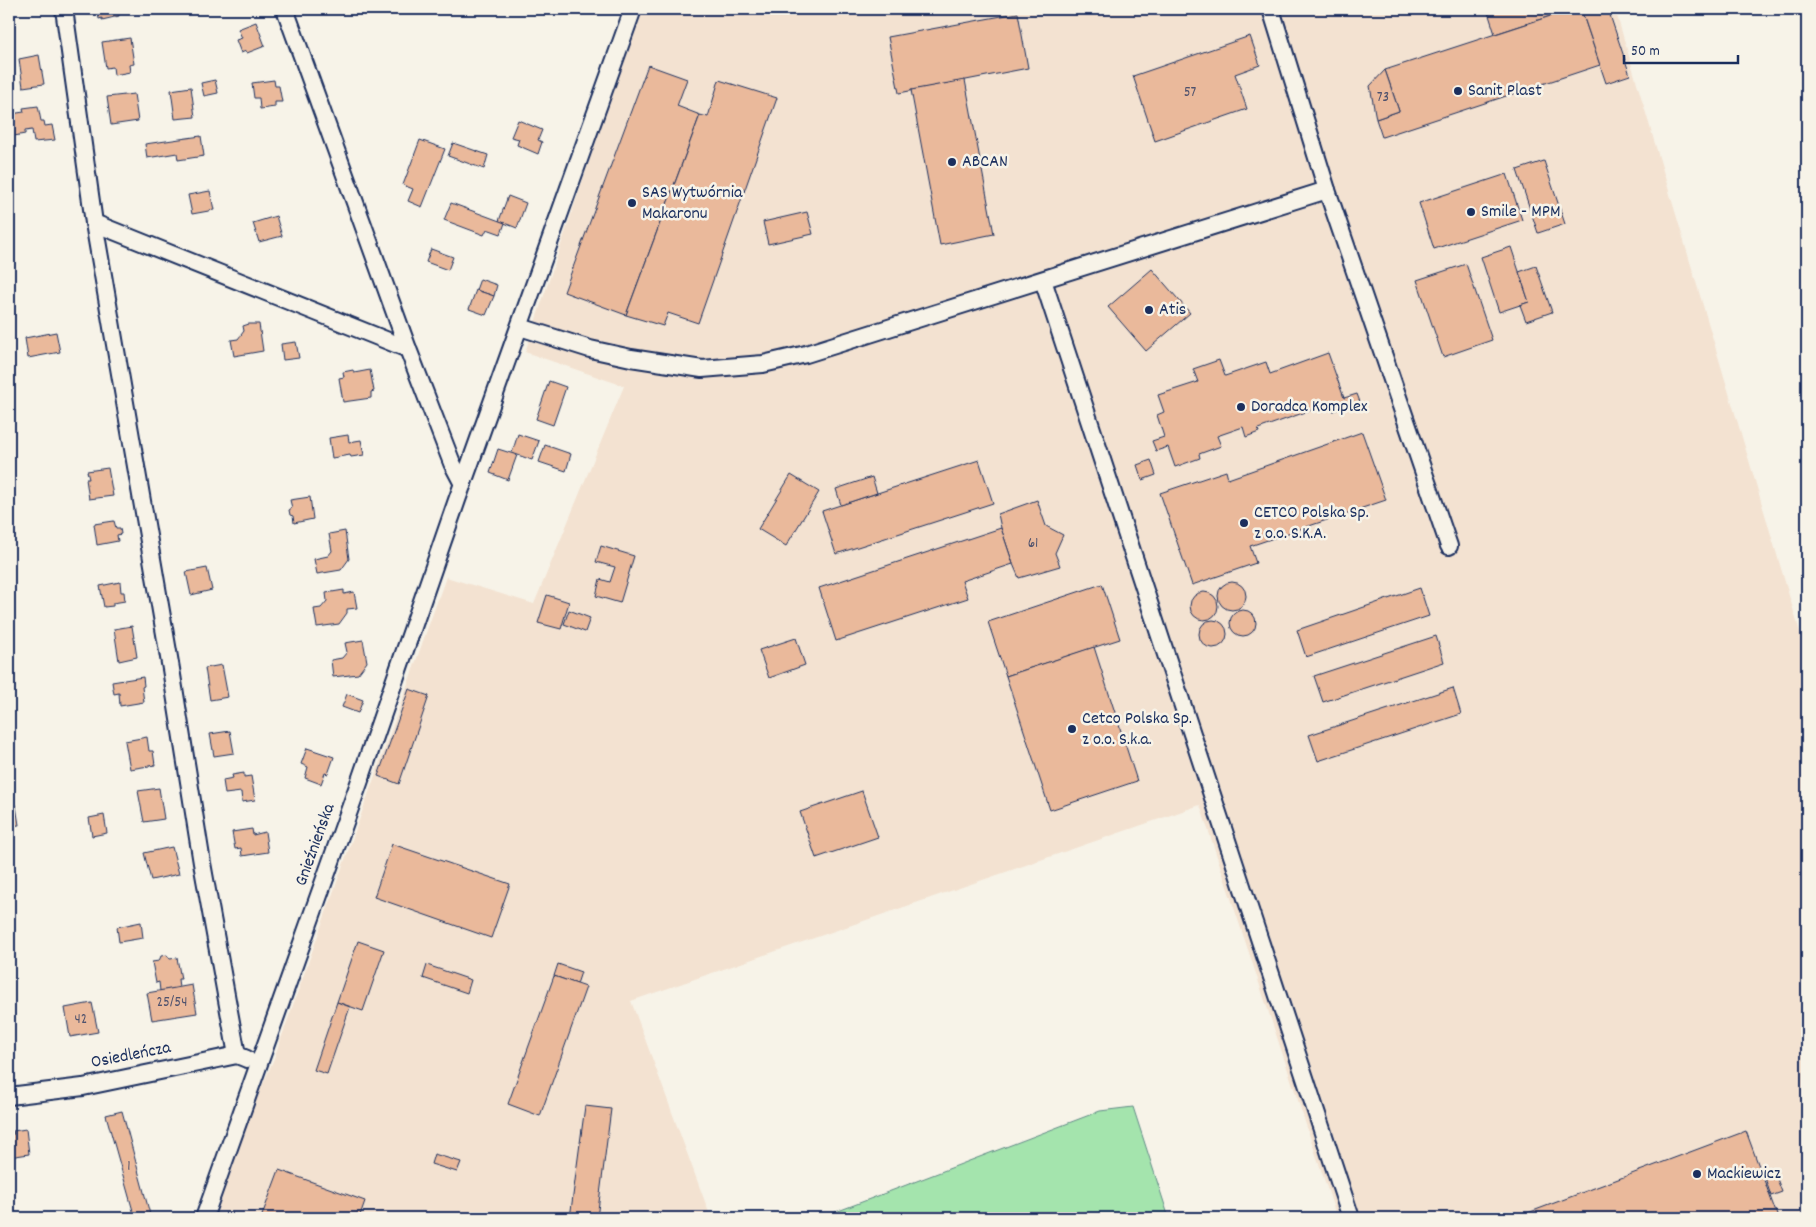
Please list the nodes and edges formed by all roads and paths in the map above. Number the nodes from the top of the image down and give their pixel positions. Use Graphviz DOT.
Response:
graph roads {
  1 [pos="64,9"];
  2 [pos="285,9"];
  3 [pos="633,9"];
  4 [pos="1271,9"];
  5 [pos="1327,190"];
  6 [pos="94,223"];
  7 [pos="1043,280"];
  8 [pos="520,327"];
  9 [pos="408,348"];
  10 [pos="463,484"];
  11 [pos="1449,546"];
  12 [pos="237,1055"];
  13 [pos="258,1064"];
  14 [pos="9,1096"];
  15 [pos="204,1218"];
  16 [pos="1351,1218"];
  1 -- 6 [label="street"];
  2 -- 9 [label="street"];
  3 -- 8 [label="street, Gnieźnieńska"];
  4 -- 5 [label="street"];
  5 -- 7 [label="street"];
  5 -- 11 [label="street"];
  6 -- 9 [label="street"];
  6 -- 12 [label="street"];
  7 -- 8 [label="street"];
  7 -- 16 [label="street"];
  8 -- 10 [label="street, Gnieźnieńska"];
  9 -- 10 [label="street"];
  10 -- 13 [label="street, Gnieźnieńska"];
  12 -- 13 [label="street"];
  12 -- 14 [label="street, Osiedleńcza"];
  13 -- 15 [label="street, Gnieźnieńska"];
}
